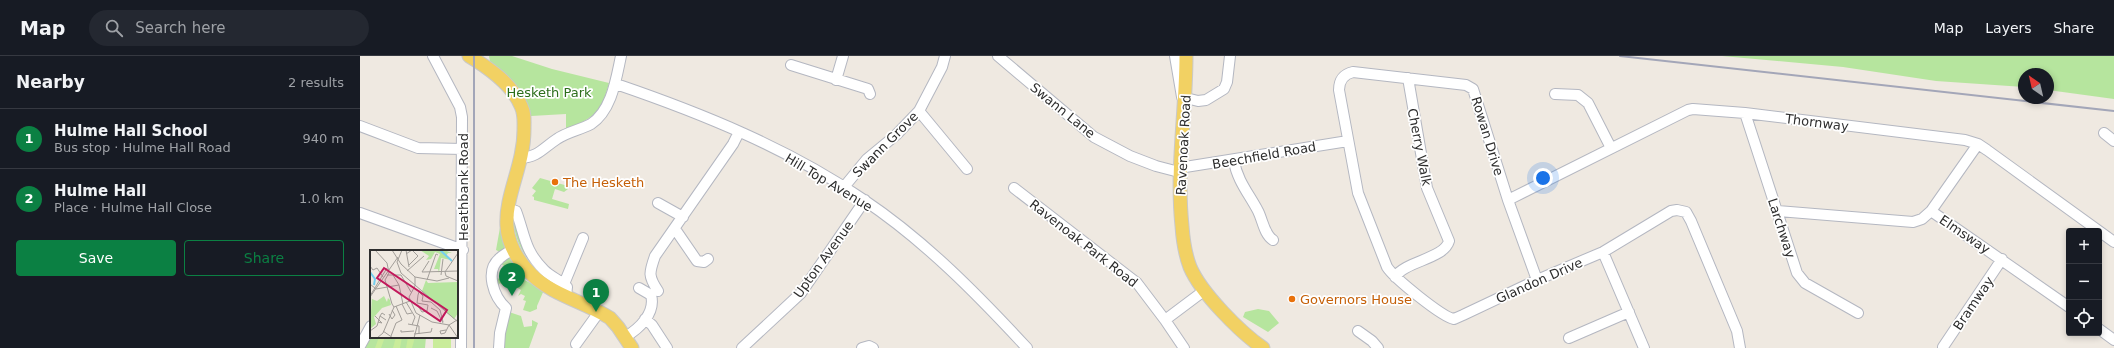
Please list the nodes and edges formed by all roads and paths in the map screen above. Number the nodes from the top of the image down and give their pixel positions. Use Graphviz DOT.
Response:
graph roads {
  1 [pos="433,56"];
  2 [pos="469,56"];
  3 [pos="842,56"];
  4 [pos="945,56"];
  5 [pos="998,56"];
  6 [pos="1175,56"];
  7 [pos="1186,56"];
  8 [pos="1230,56"];
  9 [pos="619,57"];
  10 [pos="791,65"];
  11 [pos="1408,78"];
  12 [pos="836,80"];
  13 [pos="616,84"];
  14 [pos="870,94"];
  15 [pos="1555,94"];
  16 [pos="1186,98"];
  17 [pos="919,111"];
  18 [pos="1746,113"];
  19 [pos="360,126"];
  20 [pos="739,132"];
  21 [pos="2104,134"];
  22 [pos="1348,141"];
  23 [pos="2114,141"];
  24 [pos="1978,144"];
  25 [pos="1611,148"];
  26 [pos="463,149"];
  27 [pos="521,158"];
  28 [pos="1234,161"];
  29 [pos="967,169"];
  30 [pos="1179,170"];
  31 [pos="844,187"];
  32 [pos="1014,188"];
  33 [pos="865,200"];
  34 [pos="1508,200"];
  35 [pos="658,203"];
  36 [pos="507,209"];
  37 [pos="1776,211"];
  38 [pos="1931,211"];
  39 [pos="360,213"];
  40 [pos="683,217"];
  41 [pos="675,229"];
  42 [pos="1267,236"];
  43 [pos="583,238"];
  44 [pos="2114,242"];
  45 [pos="514,249"];
  46 [pos="463,250"];
  47 [pos="1603,252"];
  48 [pos="708,259"];
  49 [pos="2002,259"];
  50 [pos="1395,277"];
  51 [pos="1537,280"];
  52 [pos="639,288"];
  53 [pos="565,290"];
  54 [pos="1205,290"];
  55 [pos="658,291"];
  56 [pos="2066,305"];
  57 [pos="599,312"];
  58 [pos="1629,312"];
  59 [pos="1858,313"];
  60 [pos="459,319"];
  61 [pos="645,319"];
  62 [pos="1165,320"];
  63 [pos="370,328"];
  64 [pos="1358,331"];
  65 [pos="2102,331"];
  66 [pos="1569,338"];
  67 [pos="2114,340"];
  68 [pos="628,343"];
  69 [pos="576,344"];
  70 [pos="360,346"];
  71 [pos="1943,347"];
  72 [pos="461,348"];
  73 [pos="499,348"];
  74 [pos="667,348"];
  75 [pos="742,348"];
  76 [pos="862,348"];
  77 [pos="873,348"];
  78 [pos="1027,348"];
  79 [pos="1184,348"];
  80 [pos="1263,348"];
  81 [pos="1378,348"];
  82 [pos="1644,348"];
  83 [pos="1740,348"];
  1 -- 26 [label="street, Heathbank Road"];
  2 -- 27 [label="main road"];
  3 -- 12 [label="street"];
  4 -- 17 [label="street, Swann Grove"];
  5 -- 30 [label="street, Swann Lane"];
  6 -- 16 [label="street"];
  7 -- 16 [label="main road, Ravenoak Road"];
  8 -- 16 [label="street"];
  9 -- 13 [label="street"];
  10 -- 12 [label="street"];
  11 -- 22 [label="street, Rowan Drive"];
  11 -- 34 [label="street, Rowan Drive"];
  11 -- 50 [label="street, Cherry Walk"];
  12 -- 14 [label="street"];
  13 -- 20 [label="street, Hill Top Avenue"];
  13 -- 27 [label="street"];
  15 -- 25 [label="street"];
  16 -- 30 [label="main road, Ravenoak Road"];
  17 -- 29 [label="street"];
  17 -- 31 [label="street, Swann Grove"];
  18 -- 24 [label="street, Thornway"];
  18 -- 25 [label="street, Thornway"];
  18 -- 37 [label="street, Larchway"];
  19 -- 26 [label="street"];
  20 -- 31 [label="street, Hill Top Avenue"];
  20 -- 40 [label="street"];
  21 -- 23 [label="street"];
  22 -- 28 [label="street, Beechfield Road"];
  22 -- 50 [label="street, Glandon Drive"];
  24 -- 38 [label="street"];
  24 -- 44 [label="street, Thornway"];
  25 -- 34 [label="street, Thornway"];
  26 -- 46 [label="street, Heathbank Road"];
  27 -- 36 [label="main road"];
  28 -- 30 [label="street, Beechfield Road"];
  28 -- 42 [label="street"];
  30 -- 54 [label="main road, Ravenoak Road"];
  31 -- 33 [label="street, Hill Top Avenue"];
  32 -- 62 [label="street, Ravenoak Park Road"];
  33 -- 75 [label="street, Upton Avenue"];
  33 -- 78 [label="street, Hill Top Avenue"];
  34 -- 51 [label="street, Rowan Drive"];
  35 -- 40 [label="street"];
  36 -- 45 [label="main road"];
  36 -- 53 [label="street"];
  37 -- 38 [label="street, Elmsway"];
  37 -- 59 [label="street, Larchway"];
  38 -- 49 [label="street, Elmsway"];
  39 -- 46 [label="street"];
  40 -- 41 [label="street"];
  41 -- 48 [label="street"];
  41 -- 55 [label="street"];
  43 -- 53 [label="street"];
  45 -- 53 [label="main road"];
  45 -- 73 [label="street"];
  46 -- 60 [label="street, Heathbank Road"];
  47 -- 51 [label="street, Glandon Drive"];
  47 -- 58 [label="street"];
  47 -- 83 [label="street, Glandon Drive"];
  49 -- 56 [label="street, Elmsway"];
  49 -- 71 [label="street, Bramway"];
  50 -- 51 [label="street, Glandon Drive"];
  52 -- 61 [label="street"];
  53 -- 57 [label="main road"];
  54 -- 62 [label="street"];
  54 -- 80 [label="main road, Ravenoak Road"];
  57 -- 68 [label="main road"];
  57 -- 69 [label="street"];
  58 -- 66 [label="street"];
  58 -- 82 [label="street"];
  60 -- 72 [label="street, Heathbank Road"];
  61 -- 68 [label="street"];
  61 -- 74 [label="street"];
  62 -- 79 [label="street, Ravenoak Park Road"];
  63 -- 70 [label="street"];
  64 -- 81 [label="street"];
  65 -- 67 [label="street"];
  76 -- 77 [label="street"];
}
